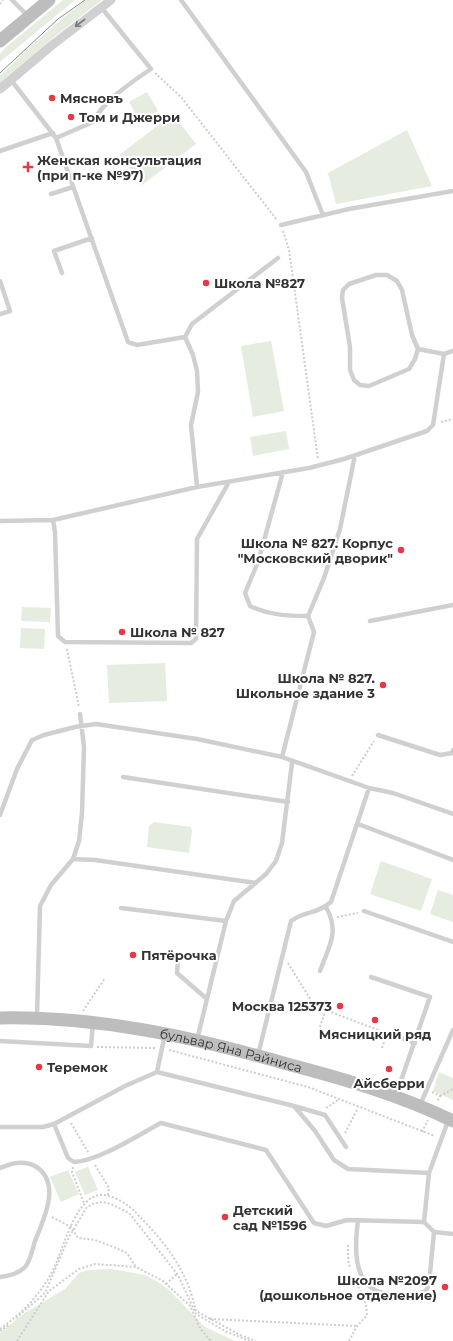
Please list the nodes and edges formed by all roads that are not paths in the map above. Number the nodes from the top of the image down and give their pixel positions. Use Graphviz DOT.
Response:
graph roads {
  1 [pos="12,0"];
  2 [pos="49,0"];
  3 [pos="111,0"];
  4 [pos="181,0"];
  5 [pos="101,7"];
  6 [pos="28,16"];
  7 [pos="0,41"];
  8 [pos="11,80"];
  9 [pos="0,89"];
  10 [pos="53,133"];
  11 [pos="56,138"];
  12 [pos="0,151"];
  13 [pos="74,187"];
  14 [pos="453,191"];
  15 [pos="51,194"];
  16 [pos="323,215"];
  17 [pos="281,225"];
  18 [pos="92,238"];
  19 [pos="278,258"];
  20 [pos="62,273"];
  21 [pos="0,281"];
  22 [pos="0,314"];
  23 [pos="185,337"];
  24 [pos="418,349"];
  25 [pos="453,351"];
  26 [pos="444,354"];
  27 [pos="355,455"];
  28 [pos="283,472"];
  29 [pos="229,482"];
  30 [pos="197,487"];
  31 [pos="52,520"];
  32 [pos="0,521"];
  33 [pos="453,605"];
  34 [pos="308,616"];
  35 [pos="370,621"];
  36 [pos="80,714"];
  37 [pos="81,726"];
  38 [pos="378,735"];
  39 [pos="453,750"];
  40 [pos="282,758"];
  41 [pos="292,762"];
  42 [pos="123,777"];
  43 [pos="369,788"];
  44 [pos="288,802"];
  45 [pos="453,814"];
  46 [pos="0,815"];
  47 [pos="358,824"];
  48 [pos="73,859"];
  49 [pos="453,860"];
  50 [pos="256,883"];
  51 [pos="326,907"];
  52 [pos="121,908"];
  53 [pos="364,912"];
  54 [pos="226,921"];
  55 [pos="453,942"];
  56 [pos="178,960"];
  57 [pos="320,971"];
  58 [pos="371,976"];
  59 [pos="207,999"];
  60 [pos="0,1018"];
  61 [pos="37,1018"];
  62 [pos="94,1022"];
  63 [pos="453,1030"];
  64 [pos="165,1033"];
  65 [pos="388,1033"];
  66 [pos="197,1040"];
  67 [pos="0,1041"];
  68 [pos="415,1043"];
  69 [pos="258,1055"];
  70 [pos="157,1072"];
  71 [pos="396,1097"];
  72 [pos="294,1106"];
  73 [pos="419,1106"];
  74 [pos="451,1120"];
  75 [pos="54,1124"];
  76 [pos="0,1127"];
  77 [pos="346,1147"];
  78 [pos="0,1168"];
  79 [pos="429,1173"];
  80 [pos="358,1220"];
  81 [pos="424,1222"];
  82 [pos="434,1232"];
  83 [pos="453,1234"];
  84 [pos="0,1277"];
  1 -- 6 [label="lane"];
  2 -- 6 [label="main road"];
  3 -- 5 [label="street"];
  4 -- 16 [label="lane"];
  5 -- 8 [label="street, one-way"];
  5 -- 11 [label="lane"];
  6 -- 7 [label="main road"];
  8 -- 9 [label="street"];
  8 -- 10 [label="lane"];
  10 -- 11 [label="lane"];
  10 -- 12 [label="lane"];
  11 -- 13 [label="lane"];
  13 -- 15 [label="lane"];
  13 -- 18 [label="lane"];
  14 -- 16 [label="lane"];
  16 -- 17 [label="lane"];
  18 -- 20 [label="lane"];
  18 -- 23 [label="lane"];
  19 -- 23 [label="lane"];
  21 -- 22 [label="lane"];
  23 -- 30 [label="lane"];
  24 -- 24 [label="lane"];
  24 -- 26 [label="lane"];
  25 -- 26 [label="lane"];
  26 -- 27 [label="lane"];
  27 -- 28 [label="lane"];
  27 -- 34 [label="lane"];
  28 -- 29 [label="lane"];
  28 -- 34 [label="lane"];
  29 -- 30 [label="lane"];
  29 -- 31 [label="lane"];
  30 -- 31 [label="lane"];
  31 -- 32 [label="lane"];
  33 -- 35 [label="lane"];
  34 -- 40 [label="lane"];
  36 -- 37 [label="lane"];
  37 -- 40 [label="lane"];
  37 -- 46 [label="lane"];
  37 -- 48 [label="lane"];
  38 -- 39 [label="lane"];
  40 -- 41 [label="lane"];
  41 -- 43 [label="lane"];
  41 -- 44 [label="lane"];
  42 -- 44 [label="lane"];
  43 -- 45 [label="lane"];
  43 -- 47 [label="lane"];
  44 -- 50 [label="lane"];
  47 -- 49 [label="lane"];
  47 -- 51 [label="lane"];
  48 -- 50 [label="lane"];
  48 -- 61 [label="lane"];
  50 -- 54 [label="lane"];
  51 -- 57 [label="lane"];
  51 -- 69 [label="lane"];
  52 -- 54 [label="lane"];
  53 -- 55 [label="lane"];
  54 -- 59 [label="lane"];
  56 -- 59 [label="lane"];
  58 -- 68 [label="lane"];
  59 -- 66 [label="lane"];
  60 -- 61 [label="main road, бульвар Яна Райниса"];
  61 -- 62 [label="main road, бульвар Яна Райниса"];
  62 -- 64 [label="main road, бульвар Яна Райниса"];
  62 -- 67 [label="lane"];
  63 -- 73 [label="lane"];
  64 -- 66 [label="main road, бульвар Яна Райниса"];
  64 -- 70 [label="lane"];
  65 -- 68 [label="lane"];
  66 -- 69 [label="main road, бульвар Яна Райниса"];
  68 -- 71 [label="lane"];
  69 -- 71 [label="main road, бульвар Яна Райниса"];
  70 -- 72 [label="lane"];
  70 -- 75 [label="lane"];
  71 -- 73 [label="main road, бульвар Яна Райниса"];
  72 -- 77 [label="lane"];
  72 -- 79 [label="lane"];
  73 -- 74 [label="main road, бульвар Яна Райниса"];
  74 -- 79 [label="lane"];
  75 -- 76 [label="lane"];
  75 -- 80 [label="lane"];
  78 -- 84 [label="lane"];
  79 -- 81 [label="lane"];
  80 -- 81 [label="lane"];
  80 -- 82 [label="lane"];
  81 -- 82 [label="lane"];
  82 -- 83 [label="lane"];
}
